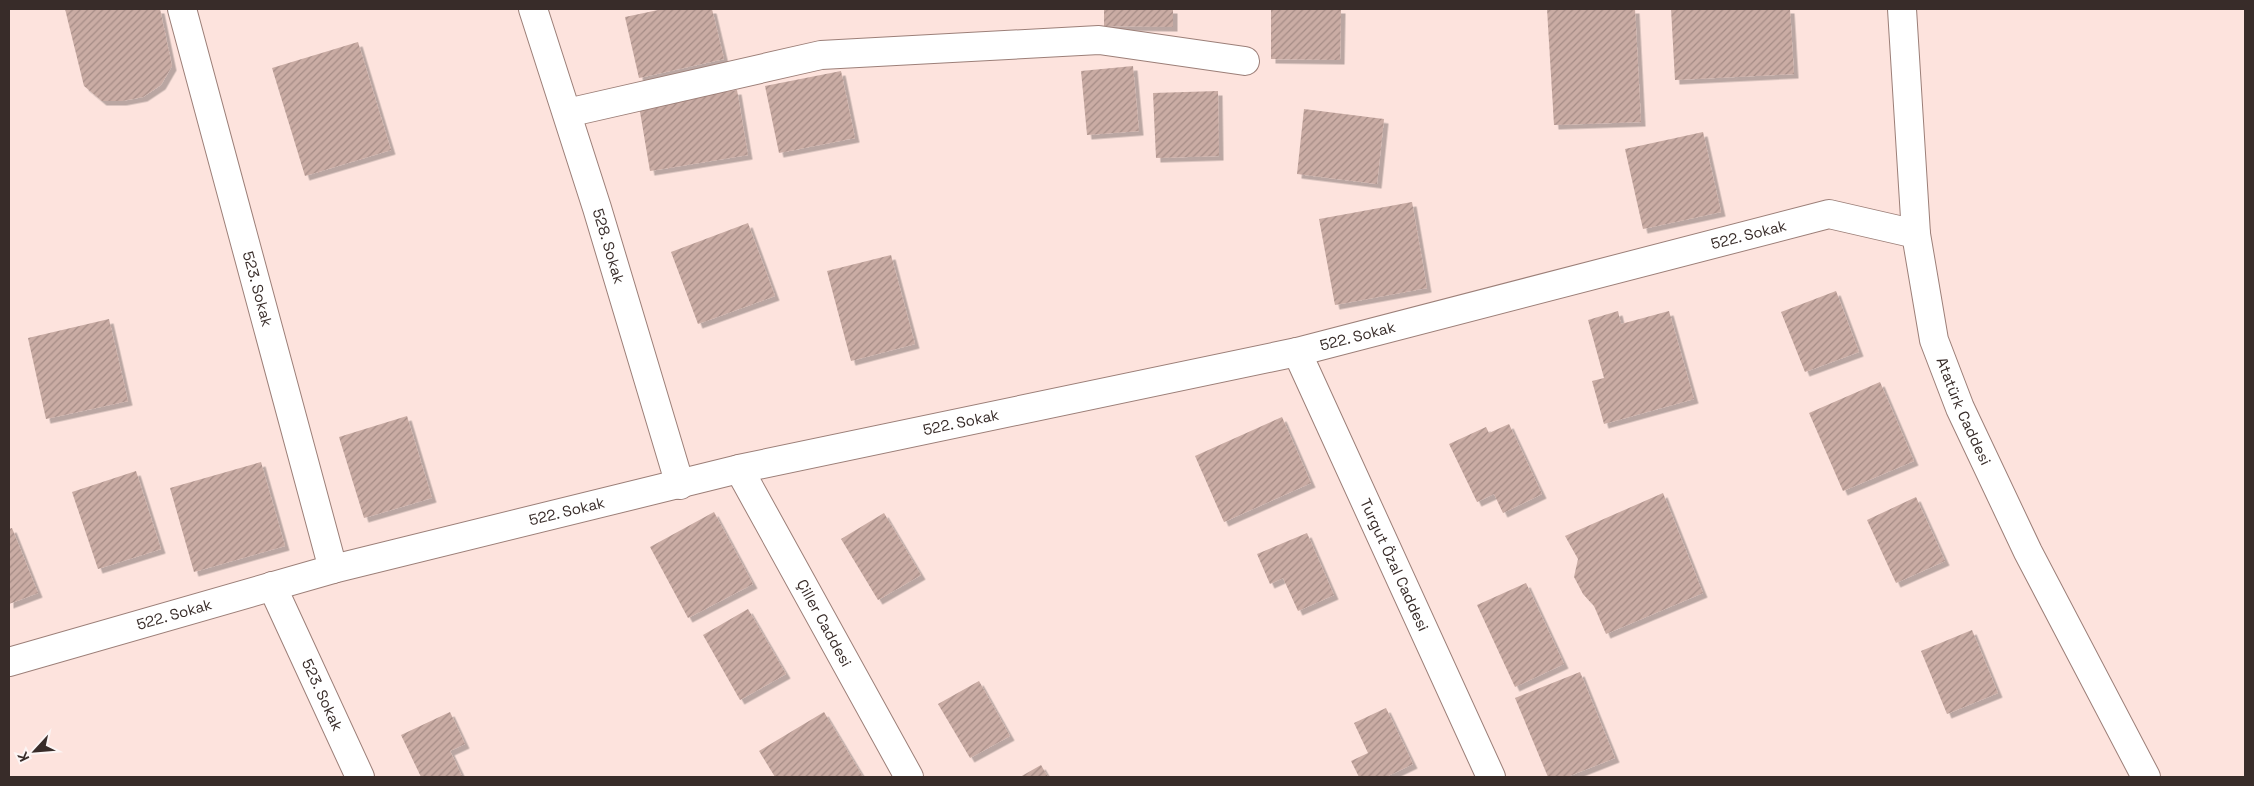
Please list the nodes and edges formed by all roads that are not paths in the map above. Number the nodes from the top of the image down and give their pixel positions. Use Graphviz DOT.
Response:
graph roads {
  1 [pos="182,9"];
  2 [pos="533,9"];
  3 [pos="1902,9"];
  4 [pos="1244,61"];
  5 [pos="566,114"];
  6 [pos="1916,234"];
  7 [pos="1297,352"];
  8 [pos="739,469"];
  9 [pos="680,485"];
  10 [pos="333,569"];
  11 [pos="272,586"];
  12 [pos="9,662"];
  13 [pos="360,777"];
  14 [pos="909,777"];
  15 [pos="1491,777"];
  16 [pos="2146,777"];
  1 -- 10 [label="street, 523. Sokak"];
  2 -- 5 [label="street, 528. Sokak"];
  3 -- 6 [label="street, Atatürk Caddesi"];
  4 -- 5 [label="street"];
  5 -- 9 [label="street, 528. Sokak"];
  6 -- 7 [label="street, 522. Sokak"];
  6 -- 16 [label="street, Atatürk Caddesi"];
  7 -- 8 [label="street, 522. Sokak"];
  7 -- 15 [label="street, Turgut Özal Caddesi"];
  8 -- 9 [label="street, 522. Sokak"];
  8 -- 14 [label="street, Çiller Caddesi"];
  9 -- 10 [label="street, 522. Sokak"];
  10 -- 11 [label="street, 522. Sokak"];
  11 -- 12 [label="street, 522. Sokak"];
  11 -- 13 [label="street, 523. Sokak"];
}
